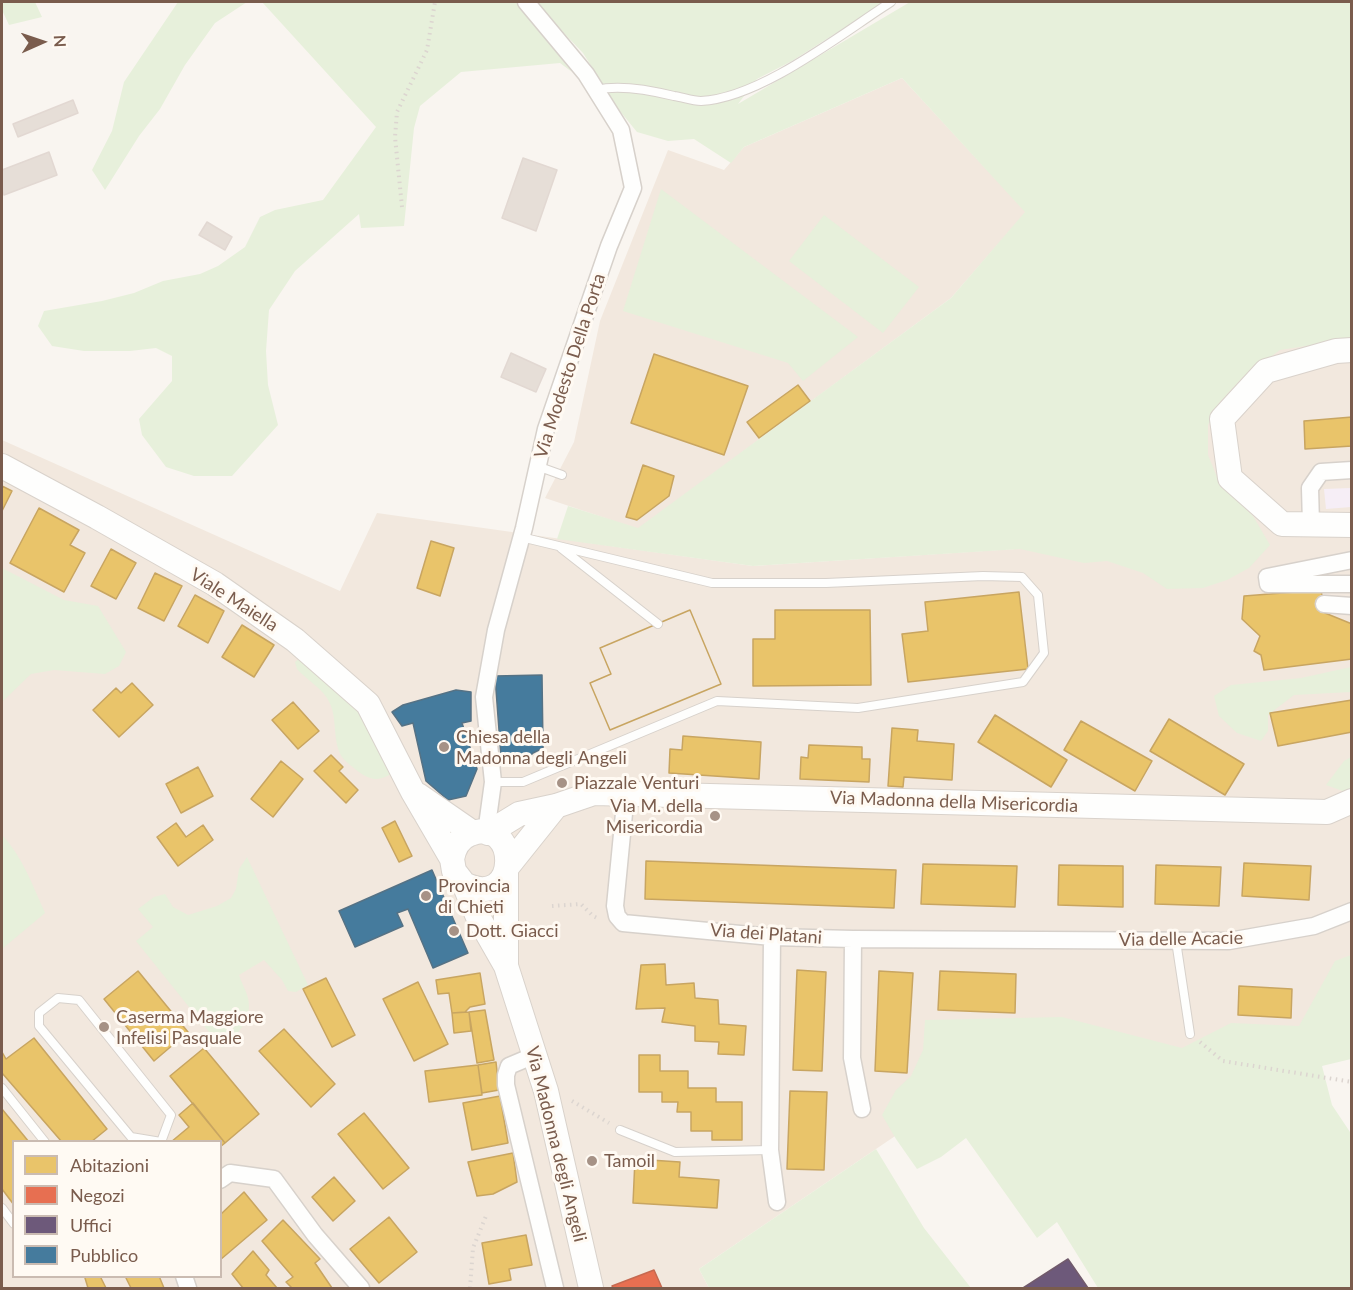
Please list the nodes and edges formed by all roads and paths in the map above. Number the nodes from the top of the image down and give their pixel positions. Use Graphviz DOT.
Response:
graph roads {
  1 [pos="435,2"];
  2 [pos="526,2"];
  3 [pos="891,2"];
  4 [pos="596,90"];
  5 [pos="402,207"];
  6 [pos="1352,350"];
  7 [pos="2,466"];
  8 [pos="537,466"];
  9 [pos="1352,470"];
  10 [pos="562,475"];
  11 [pos="1311,524"];
  12 [pos="1352,525"];
  13 [pos="521,537"];
  14 [pos="558,546"];
  15 [pos="1352,561"];
  16 [pos="1352,584"];
  17 [pos="1324,604"];
  18 [pos="1352,606"];
  19 [pos="658,624"];
  20 [pos="493,782"];
  21 [pos="413,792"];
  22 [pos="626,793"];
  23 [pos="1352,801"];
  24 [pos="556,806"];
  25 [pos="482,833"];
  26 [pos="452,859"];
  27 [pos="507,869"];
  28 [pos="464,884"];
  29 [pos="580,904"];
  30 [pos="552,906"];
  31 [pos="1352,911"];
  32 [pos="772,937"];
  33 [pos="853,939"];
  34 [pos="1042,940"];
  35 [pos="1176,941"];
  36 [pos="506,966"];
  37 [pos="1190,1034"];
  38 [pos="535,1055"];
  39 [pos="1352,1082"];
  40 [pos="2,1088"];
  41 [pos="569,1099"];
  42 [pos="862,1109"];
  43 [pos="620,1130"];
  44 [pos="43,1140"];
  45 [pos="154,1140"];
  46 [pos="161,1140"];
  47 [pos="770,1150"];
  48 [pos="222,1179"];
  49 [pos="777,1202"];
  50 [pos="2,1208"];
  51 [pos="486,1216"];
  52 [pos="12,1221"];
  53 [pos="361,1288"];
  54 [pos="470,1288"];
  55 [pos="555,1288"];
  56 [pos="591,1288"];
  1 -- 5 [label="path"];
  2 -- 4 [label="street, Via Modesto Della Porta"];
  3 -- 4 [label="lane"];
  4 -- 8 [label="street, Via Modesto Della Porta"];
  6 -- 11 [label="main road"];
  7 -- 21 [label="main road, Viale Maiella"];
  8 -- 10 [label="lane"];
  8 -- 13 [label="street, Via Modesto Della Porta"];
  9 -- 11 [label="street"];
  11 -- 12 [label="main road"];
  13 -- 14 [label="lane"];
  13 -- 20 [label="street, Via Modesto Della Porta"];
  14 -- 19 [label="lane"];
  14 -- 20 [label="lane"];
  15 -- 16 [label="street"];
  17 -- 18 [label="street"];
  20 -- 25 [label="street, Via Modesto Della Porta"];
  21 -- 25 [label="main road"];
  21 -- 26 [label="main road, Viale Maiella"];
  22 -- 23 [label="main road, Via Madonna della Misericordia"];
  22 -- 24 [label="main road, Via Madonna della Misericordia"];
  22 -- 32 [label="street, Via dei Platani"];
  24 -- 25 [label="main road, Via Madonna della Misericordia"];
  24 -- 27 [label="main road"];
  25 -- 26 [label="main road"];
  25 -- 27 [label="main road"];
  26 -- 28 [label="main road"];
  27 -- 28 [label="main road"];
  27 -- 36 [label="main road"];
  28 -- 36 [label="main road"];
  29 -- 30 [label="path"];
  31 -- 35 [label="street, Via delle Acacie"];
  32 -- 33 [label="street, Via dei Platani"];
  32 -- 47 [label="street"];
  33 -- 34 [label="street, Via dei Platani"];
  33 -- 42 [label="street"];
  34 -- 35 [label="street, Via delle Acacie"];
  35 -- 37 [label="lane"];
  36 -- 38 [label="main road, Via Madonna degli Angeli"];
  37 -- 39 [label="path"];
  38 -- 55 [label="street"];
  38 -- 56 [label="main road, Via Madonna degli Angeli"];
  40 -- 44 [label="lane"];
  41 -- 43 [label="path"];
  43 -- 47 [label="lane"];
  45 -- 46 [label="lane"];
  47 -- 49 [label="street"];
  48 -- 53 [label="street"];
  50 -- 52 [label="lane"];
  51 -- 54 [label="path"];
}
